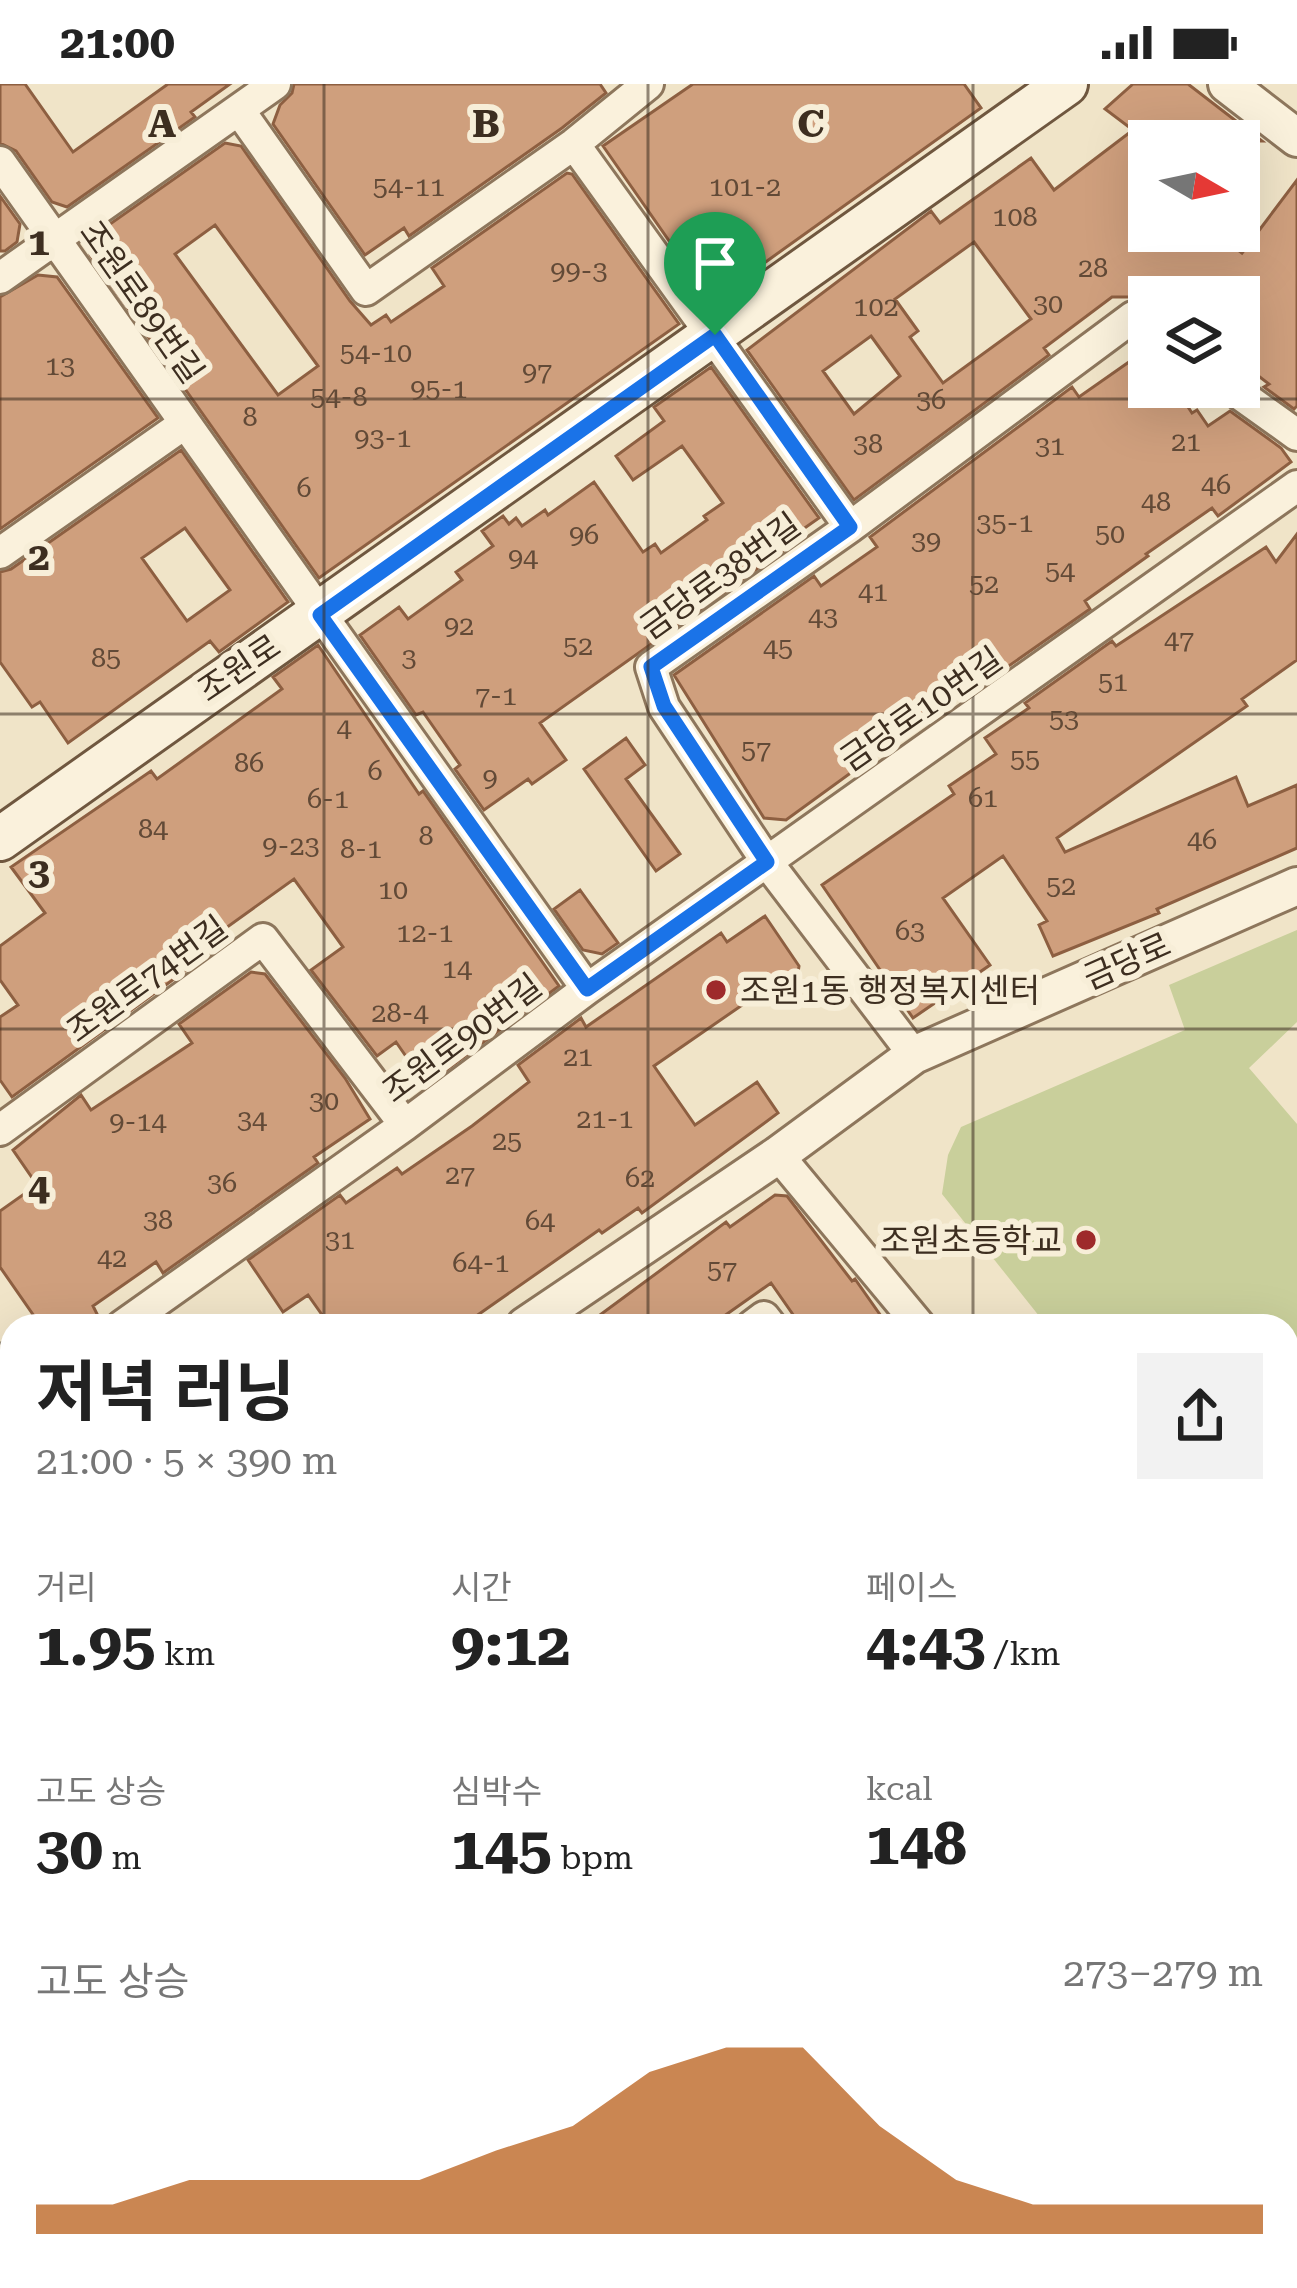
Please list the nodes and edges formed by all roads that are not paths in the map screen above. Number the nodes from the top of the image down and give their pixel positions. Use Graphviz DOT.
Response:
graph roads {
  1 [pos="274,84"];
  2 [pos="648,84"];
  3 [pos="1066,84"];
  4 [pos="1227,84"];
  5 [pos="238,110"];
  6 [pos="1297,138"];
  7 [pos="574,144"];
  8 [pos="0,162"];
  9 [pos="54,239"];
  10 [pos="0,278"];
  11 [pos="1128,321"];
  12 [pos="715,335"];
  13 [pos="1259,408"];
  14 [pos="184,424"];
  15 [pos="1297,435"];
  16 [pos="1297,486"];
  17 [pos="850,527"];
  18 [pos="0,553"];
  19 [pos="320,615"];
  20 [pos="0,839"];
  21 [pos="767,862"];
  22 [pos="1297,886"];
  23 [pos="587,989"];
  24 [pos="914,1054"];
  25 [pos="405,1125"];
  26 [pos="0,1130"];
  27 [pos="778,1155"];
  28 [pos="139,1314"];
  29 [pos="543,1314"];
  30 [pos="910,1314"];
  1 -- 5 [label="street"];
  2 -- 7 [label="street"];
  3 -- 12 [label="main road, 조원로"];
  4 -- 6 [label="street"];
  5 -- 7 [label="street"];
  5 -- 9 [label="street"];
  7 -- 12 [label="street"];
  8 -- 9 [label="street, 조원로89번길"];
  9 -- 10 [label="street"];
  9 -- 14 [label="street, 조원로89번길"];
  11 -- 17 [label="street, 금당로38번길"];
  12 -- 17 [label="street"];
  12 -- 19 [label="main road, 조원로"];
  13 -- 15 [label="street"];
  14 -- 18 [label="street, 조원로89번길"];
  14 -- 19 [label="street, 조원로89번길"];
  16 -- 21 [label="street, 금당로10번길"];
  17 -- 21 [label="street, 금당로38번길"];
  19 -- 20 [label="main road, 조원로"];
  19 -- 23 [label="street, 조원로90번길"];
  21 -- 23 [label="street, 금당로10번길"];
  21 -- 24 [label="street, 금당로38번길"];
  22 -- 24 [label="street, 금당로"];
  23 -- 25 [label="street, 조원로90번길"];
  24 -- 27 [label="street, 금당로"];
  25 -- 26 [label="street, 조원로74번길"];
  25 -- 28 [label="street, 조원로90번길"];
  27 -- 29 [label="street, 금당로"];
  27 -- 30 [label="street"];
}
